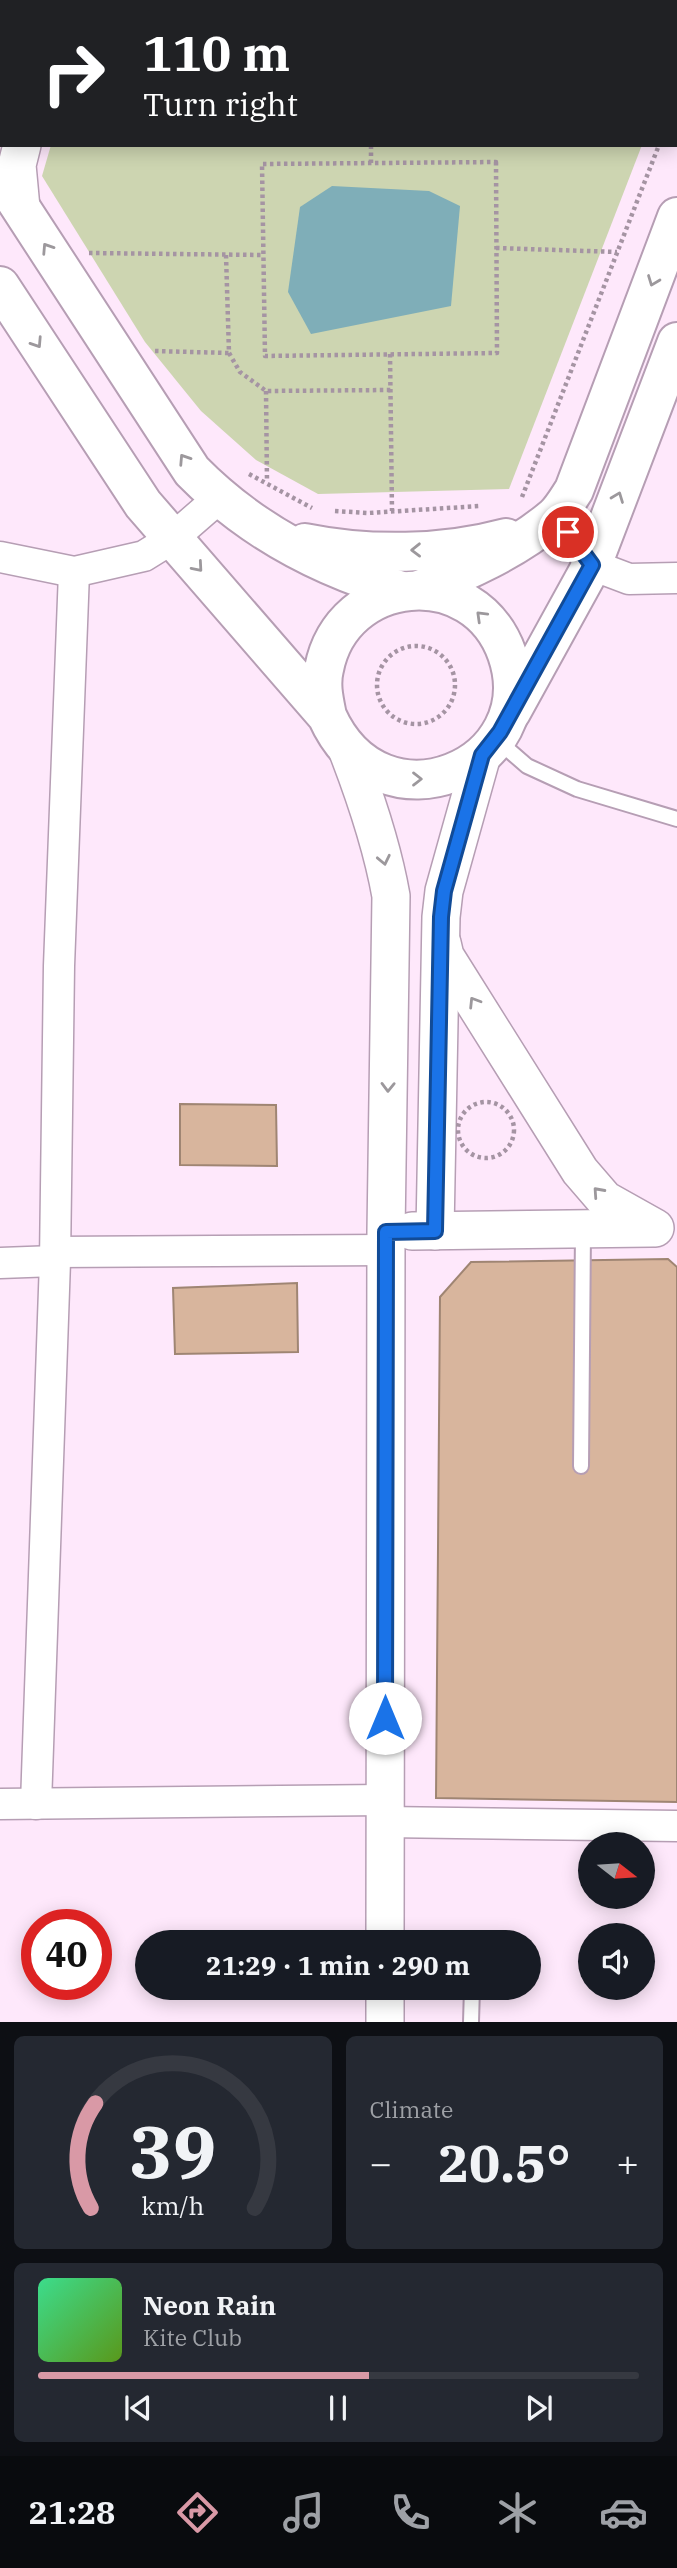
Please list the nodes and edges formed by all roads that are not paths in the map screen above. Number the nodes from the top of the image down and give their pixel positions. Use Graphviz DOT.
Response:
graph roads {
  1 [pos="21,147"];
  2 [pos="0,176"];
  3 [pos="21,208"];
  4 [pos="677,218"];
  5 [pos="0,286"];
  6 [pos="677,342"];
  7 [pos="219,498"];
  8 [pos="536,517"];
  9 [pos="271,537"];
  10 [pos="173,538"];
  11 [pos="0,557"];
  12 [pos="592,565"];
  13 [pos="74,572"];
  14 [pos="677,578"];
  15 [pos="411,590"];
  16 [pos="327,716"];
  17 [pos="492,742"];
  18 [pos="346,749"];
  19 [pos="677,819"];
  20 [pos="440,937"];
  21 [pos="666,1228"];
  22 [pos="583,1229"];
  23 [pos="435,1231"];
  24 [pos="386,1241"];
  25 [pos="55,1256"];
  26 [pos="0,1263"];
  27 [pos="580,1466"];
  28 [pos="0,1804"];
  29 [pos="36,1804"];
  30 [pos="385,1811"];
  31 [pos="677,1826"];
  32 [pos="385,1930"];
  33 [pos="385,2000"];
  34 [pos="471,2000"];
  35 [pos="385,2022"];
  36 [pos="471,2022"];
  1 -- 3 [label="street"];
  2 -- 3 [label="main road"];
  7 -- 3 [label="main road, one-way"];
  4 -- 8 [label="main road, one-way"];
  5 -- 10 [label="main road, one-way"];
  12 -- 6 [label="main road, one-way"];
  7 -- 9 [label="main road"];
  7 -- 10 [label="street"];
  8 -- 9 [label="main road, one-way"];
  8 -- 12 [label="street"];
  8 -- 15 [label="main road"];
  9 -- 15 [label="main road"];
  10 -- 13 [label="street"];
  10 -- 16 [label="main road, one-way"];
  11 -- 13 [label="street"];
  12 -- 14 [label="street"];
  12 -- 17 [label="main road"];
  13 -- 25 [label="street"];
  15 -- 16 [label="main road"];
  17 -- 15 [label="main road, one-way"];
  16 -- 18 [label="main road"];
  18 -- 17 [label="main road, one-way"];
  17 -- 19 [label="lane"];
  17 -- 20 [label="street"];
  18 -- 24 [label="street, one-way"];
  21 -- 20 [label="street, one-way"];
  20 -- 23 [label="street"];
  21 -- 22 [label="street"];
  22 -- 23 [label="street"];
  22 -- 27 [label="lane"];
  23 -- 24 [label="street"];
  24 -- 25 [label="street"];
  24 -- 30 [label="street"];
  25 -- 26 [label="street"];
  25 -- 29 [label="street"];
  28 -- 29 [label="street"];
  29 -- 30 [label="street"];
  30 -- 31 [label="street"];
  30 -- 32 [label="street"];
  33 -- 35 [label="street"];
  34 -- 36 [label="lane"];
}
